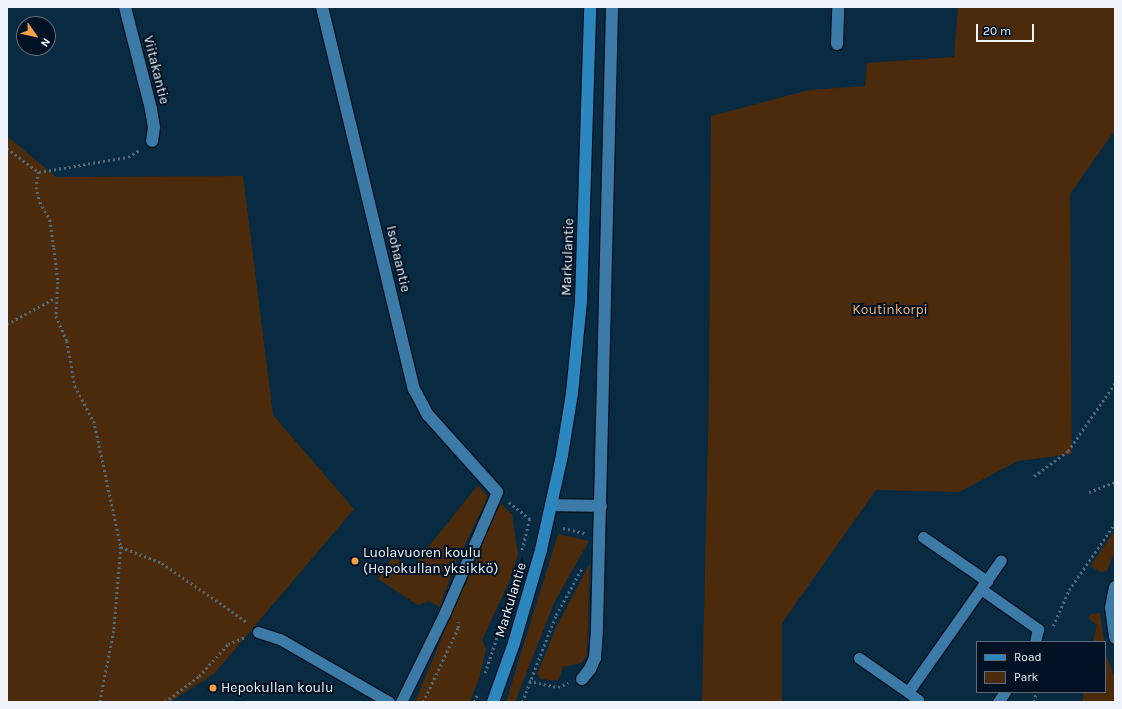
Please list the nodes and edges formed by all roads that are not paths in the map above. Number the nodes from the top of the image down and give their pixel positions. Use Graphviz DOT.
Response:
graph roads {
  1 [pos="125,7"];
  2 [pos="322,7"];
  3 [pos="590,7"];
  4 [pos="612,7"];
  5 [pos="838,7"];
  6 [pos="837,44"];
  7 [pos="152,141"];
  8 [pos="497,492"];
  9 [pos="552,505"];
  10 [pos="601,506"];
  11 [pos="923,537"];
  12 [pos="1001,560"];
  13 [pos="984,585"];
  14 [pos="1115,586"];
  15 [pos="258,632"];
  16 [pos="1115,638"];
  17 [pos="1036,641"];
  18 [pos="859,658"];
  19 [pos="582,679"];
  20 [pos="908,692"];
  21 [pos="1004,693"];
  22 [pos="918,701"];
  23 [pos="389,702"];
  24 [pos="401,702"];
  25 [pos="493,702"];
  26 [pos="998,702"];
  1 -- 7 [label="street, Viitakantie"];
  2 -- 8 [label="street, Isohaantie"];
  3 -- 9 [label="main road, Markulantie"];
  4 -- 10 [label="street"];
  5 -- 6 [label="street"];
  8 -- 24 [label="lane"];
  9 -- 10 [label="street"];
  9 -- 25 [label="main road, Markulantie"];
  10 -- 19 [label="street"];
  11 -- 13 [label="lane"];
  12 -- 13 [label="lane"];
  13 -- 17 [label="lane"];
  13 -- 20 [label="lane"];
  14 -- 16 [label="street"];
  15 -- 23 [label="lane"];
  18 -- 20 [label="lane"];
  20 -- 22 [label="lane"];
  21 -- 26 [label="lane"];
}
